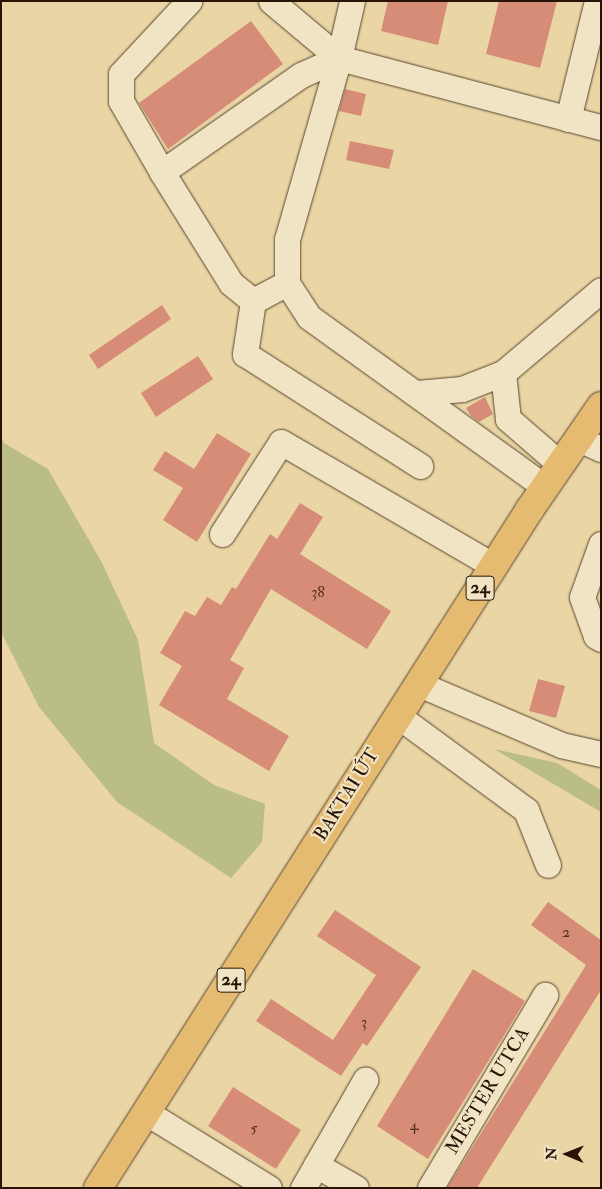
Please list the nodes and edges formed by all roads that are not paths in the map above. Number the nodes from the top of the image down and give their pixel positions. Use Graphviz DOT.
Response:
graph roads {
  1 [pos="189,1"];
  2 [pos="270,1"];
  3 [pos="352,1"];
  4 [pos="597,1"];
  5 [pos="339,58"];
  6 [pos="568,119"];
  7 [pos="601,127"];
  8 [pos="162,172"];
  9 [pos="287,283"];
  10 [pos="601,290"];
  11 [pos="253,301"];
  12 [pos="503,373"];
  13 [pos="417,393"];
  14 [pos="601,406"];
  15 [pos="589,444"];
  16 [pos="560,464"];
  17 [pos="420,466"];
  18 [pos="545,487"];
  19 [pos="222,534"];
  20 [pos="601,544"];
  21 [pos="494,566"];
  22 [pos="601,639"];
  23 [pos="419,684"];
  24 [pos="398,716"];
  25 [pos="601,754"];
  26 [pos="548,865"];
  27 [pos="545,995"];
  28 [pos="365,1080"];
  29 [pos="147,1113"];
  30 [pos="316,1165"];
  31 [pos="98,1188"];
  32 [pos="269,1188"];
  33 [pos="303,1188"];
  34 [pos="356,1188"];
  35 [pos="430,1188"];
  1 -- 8 [label="lane"];
  2 -- 5 [label="lane"];
  3 -- 5 [label="lane"];
  4 -- 6 [label="lane"];
  5 -- 6 [label="lane"];
  5 -- 8 [label="lane"];
  5 -- 9 [label="lane"];
  6 -- 7 [label="lane"];
  8 -- 11 [label="lane"];
  9 -- 11 [label="lane"];
  9 -- 13 [label="lane"];
  10 -- 12 [label="lane"];
  11 -- 17 [label="lane"];
  12 -- 13 [label="lane"];
  12 -- 16 [label="lane"];
  13 -- 18 [label="lane"];
  14 -- 15 [label="main road, BAKTAI ÚT / 24"];
  15 -- 16 [label="main road, BAKTAI ÚT / 24"];
  16 -- 18 [label="main road, BAKTAI ÚT / 24"];
  18 -- 21 [label="main road, BAKTAI ÚT / 24"];
  19 -- 21 [label="lane"];
  20 -- 22 [label="lane"];
  21 -- 23 [label="main road, BAKTAI ÚT / 24"];
  23 -- 24 [label="main road, BAKTAI ÚT / 24"];
  23 -- 25 [label="lane"];
  24 -- 26 [label="lane"];
  24 -- 29 [label="main road, BAKTAI ÚT / 24"];
  27 -- 35 [label="lane, MESTER UTCA"];
  28 -- 30 [label="lane"];
  29 -- 31 [label="main road, BAKTAI ÚT / 24"];
  29 -- 32 [label="lane"];
  30 -- 33 [label="lane"];
  30 -- 34 [label="lane"];
}
